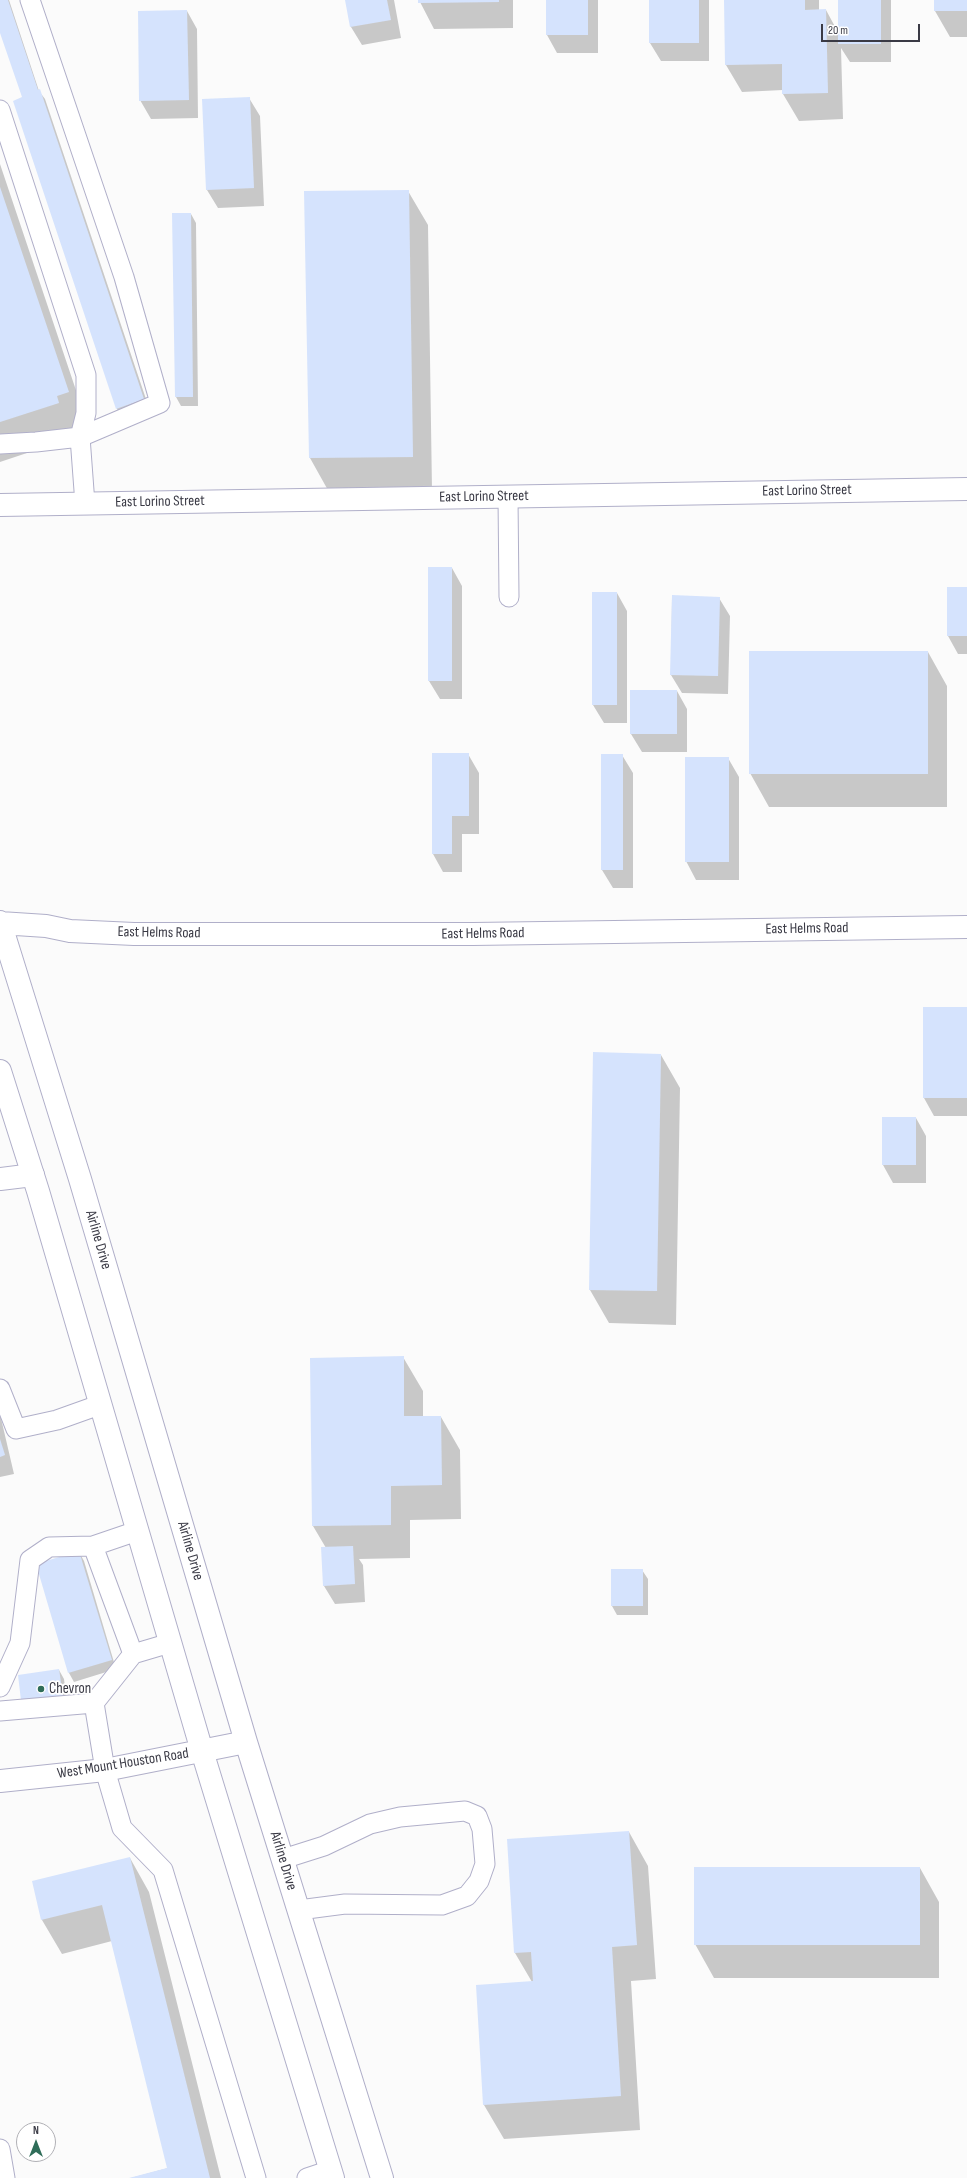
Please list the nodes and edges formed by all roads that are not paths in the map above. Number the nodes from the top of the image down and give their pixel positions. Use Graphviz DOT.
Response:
graph roads {
  1 [pos="30,0"];
  2 [pos="0,110"];
  3 [pos="80,437"];
  4 [pos="0,444"];
  5 [pos="967,489"];
  6 [pos="508,496"];
  7 [pos="85,504"];
  8 [pos="0,505"];
  9 [pos="509,597"];
  10 [pos="0,923"];
  11 [pos="967,926"];
  12 [pos="0,1071"];
  13 [pos="33,1175"];
  14 [pos="0,1178"];
  15 [pos="0,1389"];
  16 [pos="99,1405"];
  17 [pos="137,1531"];
  18 [pos="93,1546"];
  19 [pos="170,1644"];
  20 [pos="133,1654"];
  21 [pos="0,1687"];
  22 [pos="94,1703"];
  23 [pos="0,1711"];
  24 [pos="246,1742"];
  25 [pos="202,1751"];
  26 [pos="105,1770"];
  27 [pos="0,1781"];
  28 [pos="283,1859"];
  29 [pos="298,1910"];
  30 [pos="0,2149"];
  31 [pos="332,2174"];
  32 [pos="5,2178"];
  33 [pos="256,2178"];
  34 [pos="307,2178"];
  35 [pos="382,2178"];
  1 -- 3 [label="lane"];
  2 -- 3 [label="lane"];
  3 -- 4 [label="lane"];
  3 -- 7 [label="lane"];
  5 -- 6 [label="main road, East Lorino Street"];
  6 -- 7 [label="main road, East Lorino Street"];
  6 -- 9 [label="lane"];
  7 -- 8 [label="main road, East Lorino Street"];
  10 -- 11 [label="main road, East Helms Road"];
  10 -- 24 [label="main road, Airline Drive"];
  12 -- 13 [label="main road"];
  13 -- 14 [label="main road"];
  13 -- 16 [label="main road"];
  15 -- 16 [label="lane"];
  16 -- 17 [label="main road"];
  17 -- 18 [label="lane"];
  17 -- 19 [label="main road"];
  18 -- 20 [label="lane"];
  18 -- 21 [label="lane"];
  19 -- 20 [label="lane"];
  19 -- 25 [label="main road"];
  20 -- 22 [label="lane"];
  22 -- 23 [label="lane"];
  22 -- 26 [label="lane"];
  24 -- 25 [label="main road, West Mount Houston Road"];
  24 -- 28 [label="main road, Airline Drive"];
  25 -- 26 [label="main road, West Mount Houston Road"];
  25 -- 31 [label="main road"];
  26 -- 27 [label="main road, West Mount Houston Road"];
  26 -- 33 [label="lane"];
  28 -- 29 [label="main road, Airline Drive"];
  28 -- 29 [label="lane"];
  29 -- 35 [label="main road, Airline Drive"];
  30 -- 32 [label="lane"];
  31 -- 34 [label="lane"];
}
